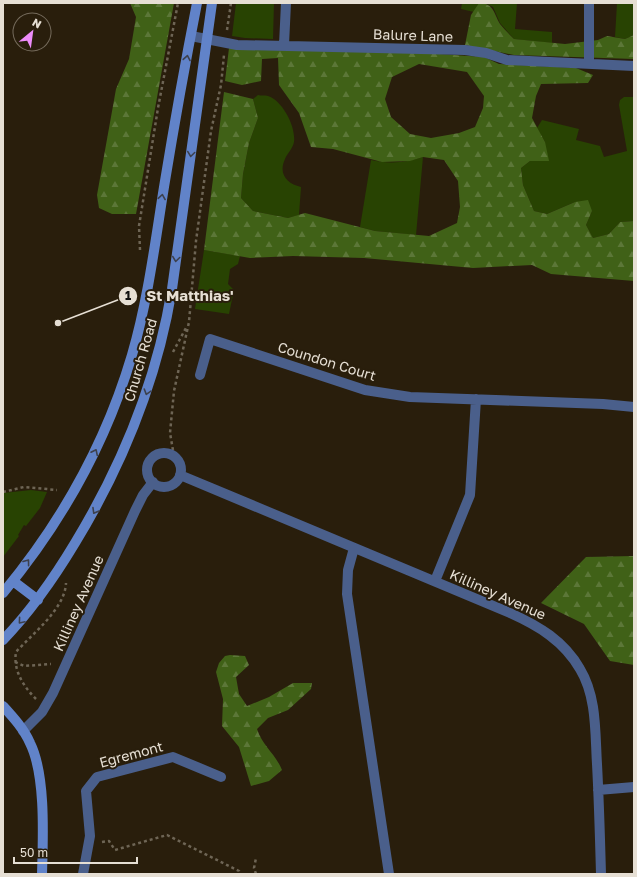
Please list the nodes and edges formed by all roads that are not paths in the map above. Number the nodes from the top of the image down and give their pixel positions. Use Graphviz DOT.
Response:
graph roads {
  1 [pos="197,3"];
  2 [pos="212,3"];
  3 [pos="286,3"];
  4 [pos="589,3"];
  5 [pos="191,36"];
  6 [pos="207,39"];
  7 [pos="284,45"];
  8 [pos="589,63"];
  9 [pos="634,66"];
  10 [pos="200,375"];
  11 [pos="476,399"];
  12 [pos="634,408"];
  13 [pos="180,475"];
  14 [pos="154,482"];
  15 [pos="354,548"];
  16 [pos="13,581"];
  17 [pos="435,581"];
  18 [pos="3,593"];
  19 [pos="38,600"];
  20 [pos="3,640"];
  21 [pos="3,706"];
  22 [pos="23,731"];
  23 [pos="222,777"];
  24 [pos="634,787"];
  25 [pos="598,790"];
  26 [pos="42,874"];
  27 [pos="82,874"];
  28 [pos="389,874"];
  29 [pos="601,874"];
  1 -- 5 [label="main road, Church Road"];
  2 -- 6 [label="main road, Church Road"];
  3 -- 7 [label="street"];
  4 -- 8 [label="street"];
  5 -- 6 [label="street, Balure Lane"];
  16 -- 5 [label="main road, Church Road, one-way"];
  6 -- 7 [label="street, Balure Lane"];
  6 -- 19 [label="main road, Church Road, one-way"];
  7 -- 8 [label="street, Balure Lane"];
  8 -- 9 [label="street, Balure Lane"];
  10 -- 11 [label="street, Coundon Court"];
  11 -- 12 [label="street, Coundon Court"];
  11 -- 17 [label="street"];
  13 -- 14 [label="street"];
  13 -- 14 [label="street"];
  13 -- 15 [label="street, Killiney Avenue"];
  14 -- 22 [label="street, Killiney Avenue"];
  15 -- 17 [label="street, Killiney Avenue"];
  15 -- 28 [label="street"];
  16 -- 18 [label="main road, Church Road"];
  16 -- 19 [label="main road"];
  17 -- 25 [label="street, Killiney Avenue"];
  19 -- 20 [label="main road, Church Road, one-way"];
  21 -- 22 [label="main road"];
  22 -- 26 [label="main road"];
  23 -- 27 [label="street, Egremont"];
  24 -- 25 [label="street"];
  25 -- 29 [label="street, Killiney Avenue"];
}
